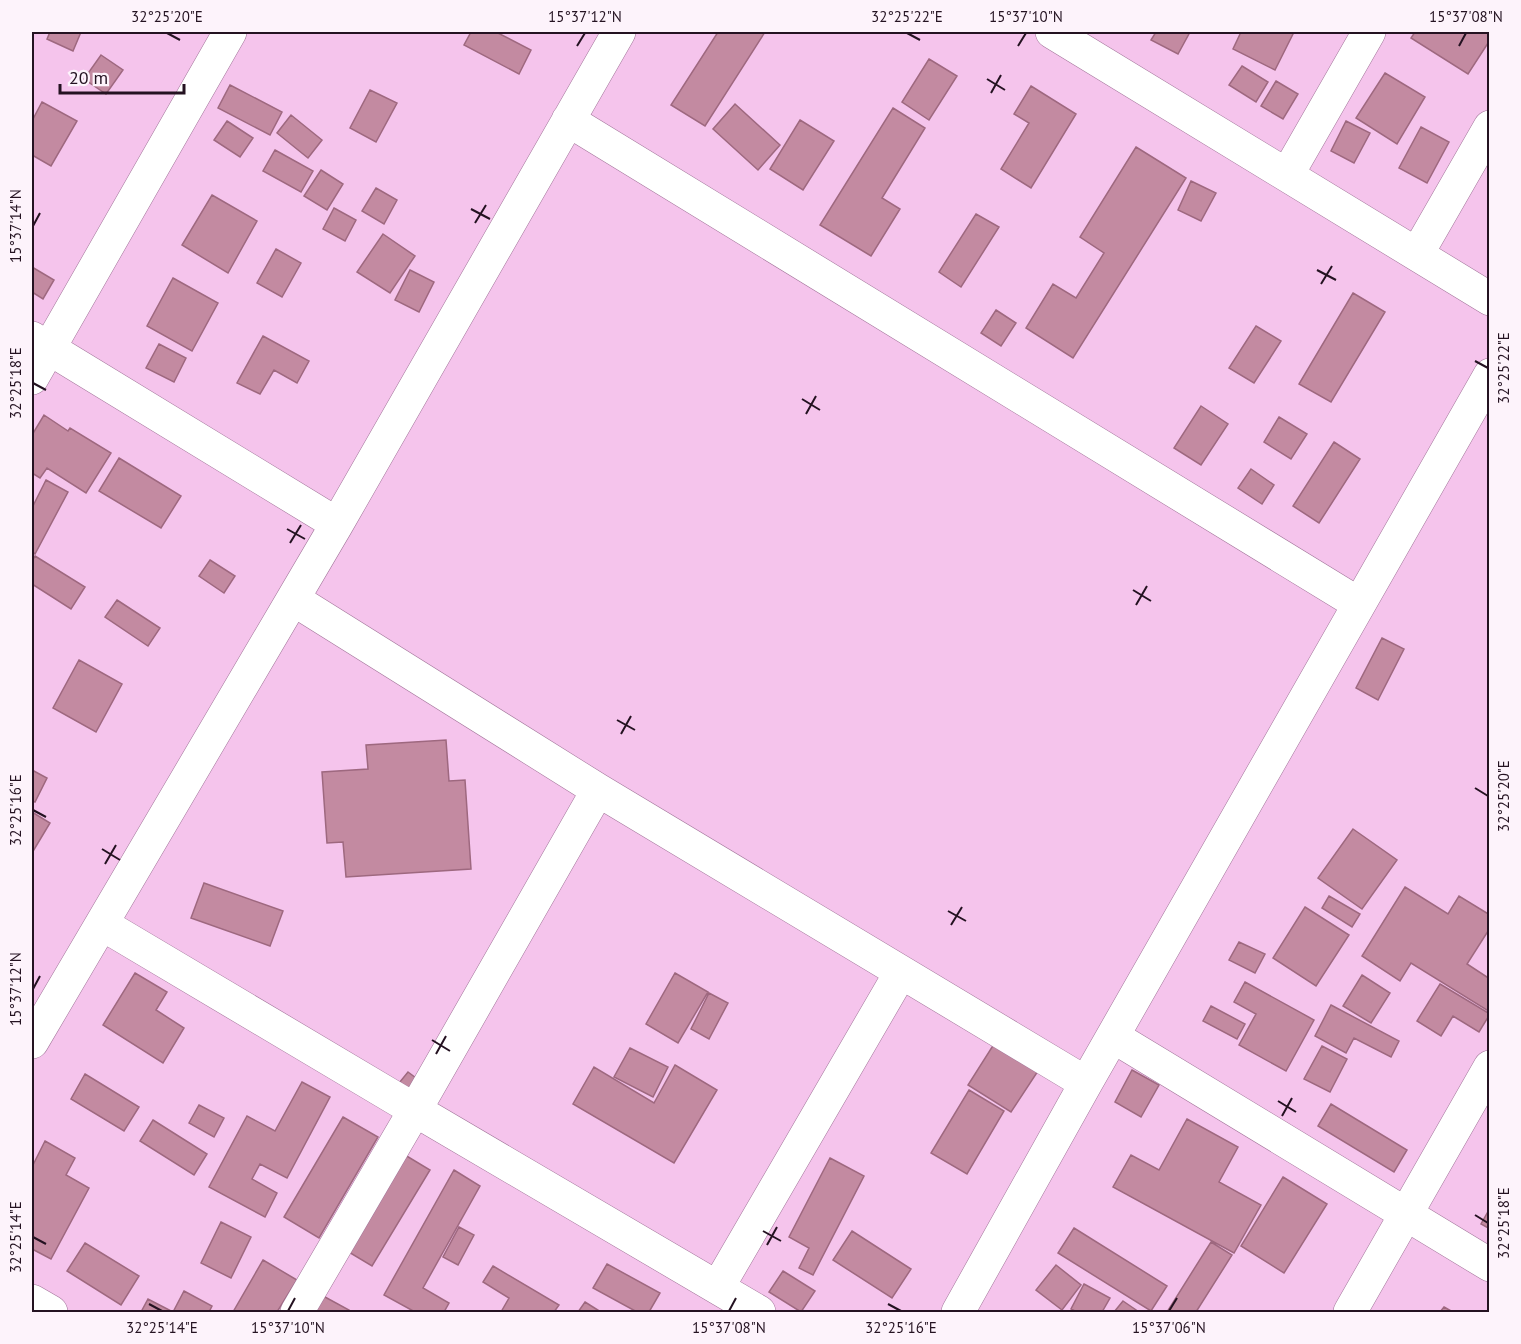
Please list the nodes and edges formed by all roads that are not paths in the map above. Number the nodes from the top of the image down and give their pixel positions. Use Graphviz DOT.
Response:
graph roads {
  1 [pos="231,32"];
  2 [pos="619,32"];
  3 [pos="1052,32"];
  4 [pos="1369,32"];
  5 [pos="568,120"];
  6 [pos="1490,127"];
  7 [pos="1287,175"];
  8 [pos="1417,254"];
  9 [pos="1490,298"];
  10 [pos="40,343"];
  11 [pos="1490,375"];
  12 [pos="32,378"];
  13 [pos="337,524"];
  14 [pos="293,599"];
  15 [pos="1359,604"];
  16 [pos="598,790"];
  17 [pos="102,924"];
  18 [pos="901,972"];
  19 [pos="1114,1037"];
  20 [pos="32,1042"];
  21 [pos="1490,1067"];
  22 [pos="1086,1083"];
  23 [pos="415,1110"];
  24 [pos="1406,1213"];
  25 [pos="1490,1265"];
  26 [pos="718,1287"];
  27 [pos="32,1301"];
  28 [pos="51,1312"];
  29 [pos="297,1312"];
  30 [pos="759,1312"];
  31 [pos="958,1312"];
  32 [pos="1350,1312"];
  1 -- 10 [label="street"];
  2 -- 5 [label="street"];
  3 -- 7 [label="street"];
  4 -- 7 [label="street"];
  5 -- 13 [label="street"];
  5 -- 15 [label="street"];
  6 -- 8 [label="street"];
  7 -- 8 [label="street"];
  8 -- 9 [label="street"];
  10 -- 12 [label="street"];
  10 -- 13 [label="street"];
  11 -- 15 [label="street"];
  13 -- 14 [label="street"];
  14 -- 16 [label="street"];
  14 -- 17 [label="street"];
  15 -- 19 [label="street"];
  16 -- 18 [label="street"];
  16 -- 23 [label="street"];
  17 -- 20 [label="street"];
  17 -- 23 [label="street"];
  18 -- 22 [label="street"];
  18 -- 26 [label="street"];
  19 -- 22 [label="street"];
  19 -- 24 [label="street"];
  21 -- 24 [label="street"];
  22 -- 31 [label="street"];
  23 -- 26 [label="street"];
  23 -- 29 [label="street"];
  24 -- 25 [label="street"];
  24 -- 32 [label="street"];
  26 -- 30 [label="street"];
  27 -- 28 [label="street"];
}
